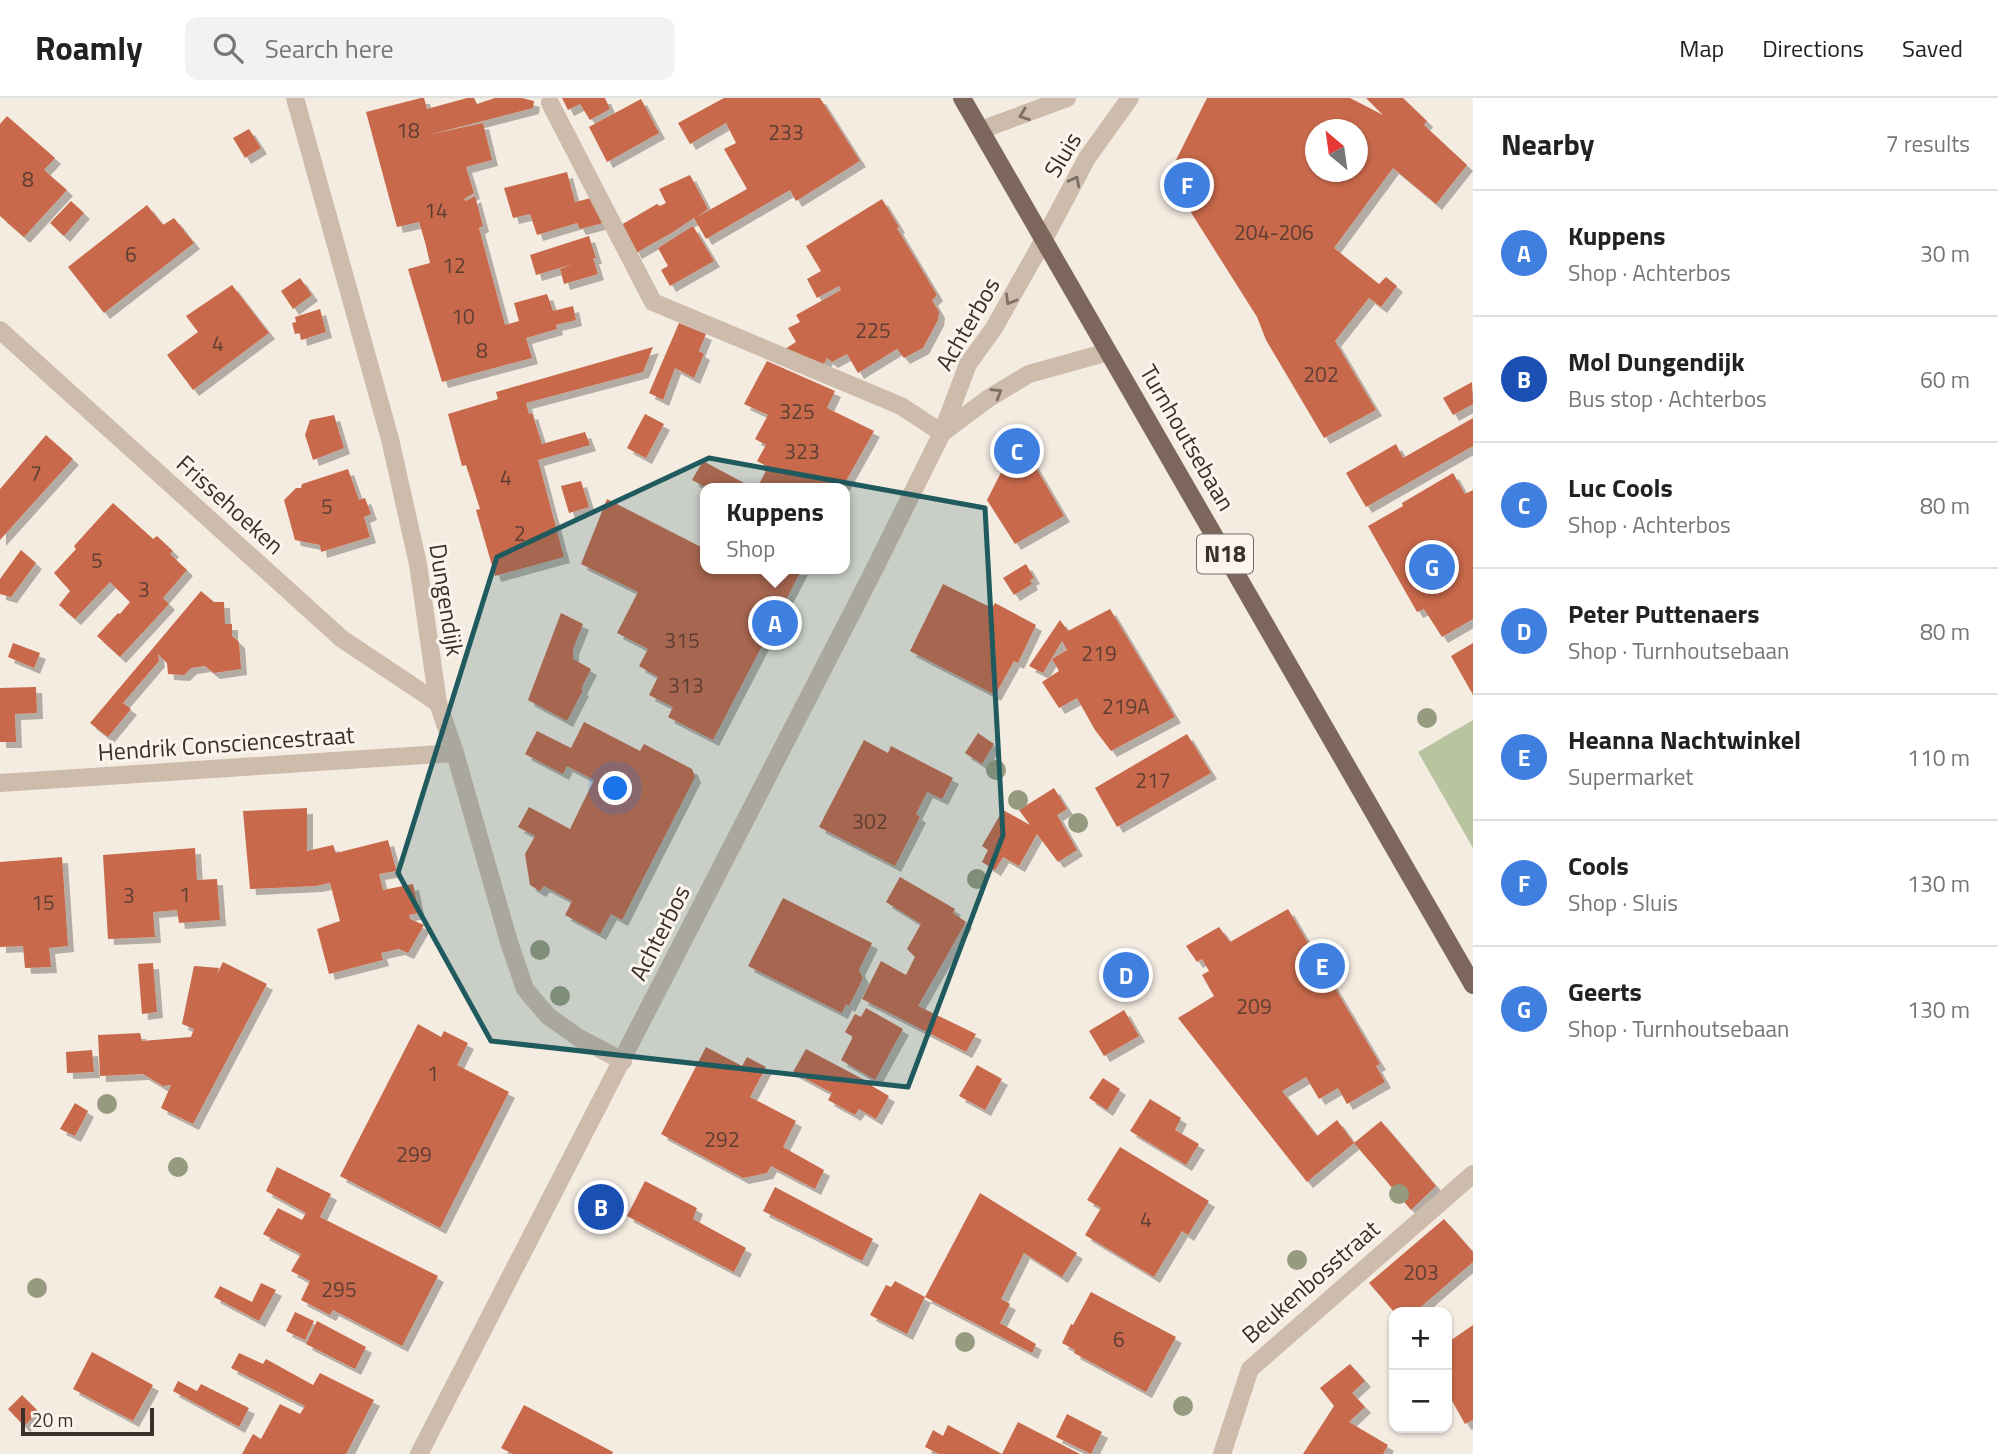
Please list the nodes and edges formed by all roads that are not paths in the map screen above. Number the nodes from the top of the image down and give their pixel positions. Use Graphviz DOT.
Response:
graph roads {
  1 [pos="295,98"];
  2 [pos="962,98"];
  3 [pos="1067,98"];
  4 [pos="1130,98"];
  5 [pos="550,103"];
  6 [pos="981,130"];
  7 [pos="1044,241"];
  8 [pos="0,330"];
  9 [pos="1108,352"];
  10 [pos="942,433"];
  11 [pos="438,702"];
  12 [pos="455,753"];
  13 [pos="0,783"];
  14 [pos="1473,985"];
  15 [pos="623,1061"];
  16 [pos="1473,1174"];
  17 [pos="419,1454"];
  18 [pos="1222,1454"];
  1 -- 11 [label="street, Dungendijk"];
  2 -- 6 [label="main road, Turnhoutsebaan / N18"];
  3 -- 6 [label="street, Sluis, one-way"];
  7 -- 4 [label="street, Sluis, one-way"];
  5 -- 10 [label="street"];
  6 -- 7 [label="main road, Turnhoutsebaan / N18"];
  7 -- 9 [label="main road, Turnhoutsebaan / N18"];
  7 -- 10 [label="street, Achterbos, one-way"];
  8 -- 11 [label="street, Frissehoeken"];
  10 -- 9 [label="street, Achterbos, one-way"];
  9 -- 14 [label="main road, Turnhoutsebaan / N18"];
  10 -- 15 [label="street, Achterbos"];
  11 -- 12 [label="street, Dungendijk"];
  12 -- 13 [label="street, Hendrik Consciencestraat"];
  12 -- 15 [label="street, Dungendijk"];
  15 -- 17 [label="street, Achterbos"];
  16 -- 18 [label="street, Beukenbosstraat"];
}
